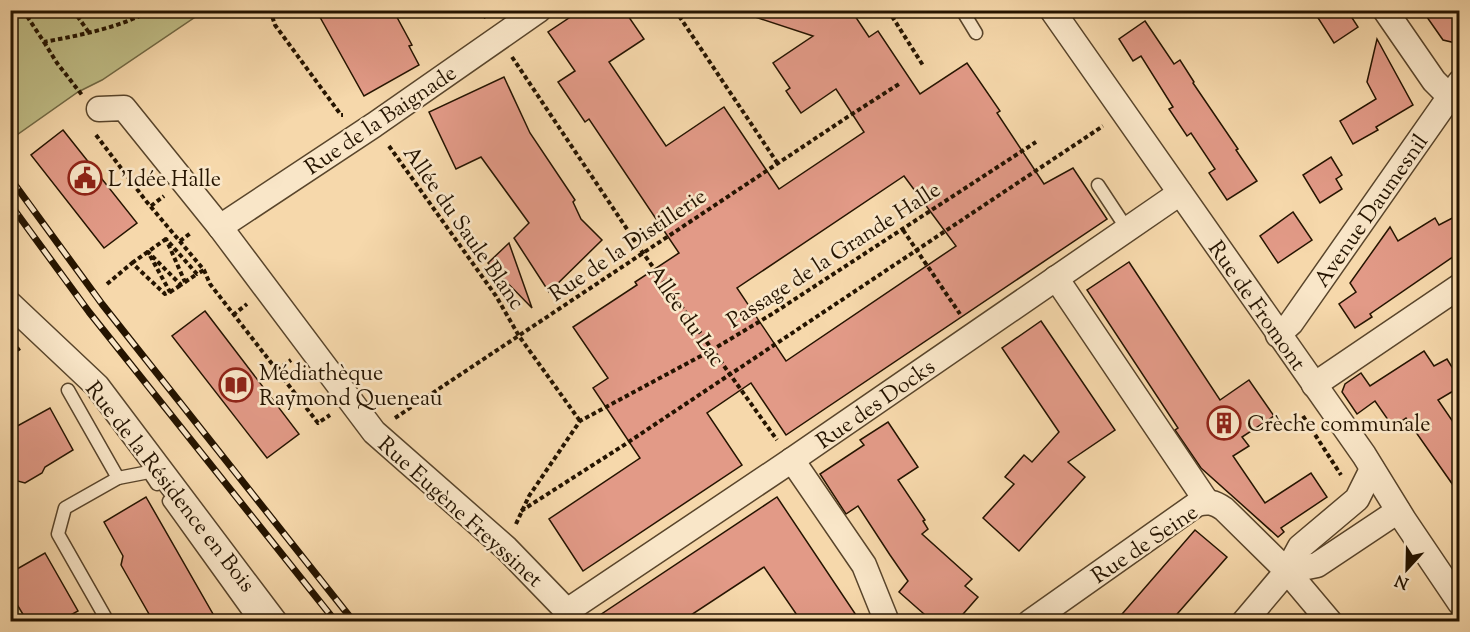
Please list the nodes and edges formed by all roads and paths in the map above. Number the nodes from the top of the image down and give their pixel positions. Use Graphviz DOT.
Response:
graph roads {
  1 [pos="23,10"];
  2 [pos="73,10"];
  3 [pos="152,10"];
  4 [pos="270,10"];
  5 [pos="481,10"];
  6 [pos="539,10"];
  7 [pos="675,10"];
  8 [pos="888,10"];
  9 [pos="962,10"];
  10 [pos="1052,10"];
  11 [pos="1385,10"];
  12 [pos="90,33"];
  13 [pos="976,33"];
  14 [pos="499,38"];
  15 [pos="44,42"];
  16 [pos="924,67"];
  17 [pos="900,84"];
  18 [pos="1455,88"];
  19 [pos="99,109"];
  20 [pos="1106,124"];
  21 [pos="374,125"];
  22 [pos="1036,142"];
  23 [pos="778,164"];
  24 [pos="1098,185"];
  25 [pos="1180,193"];
  26 [pos="220,227"];
  27 [pos="1127,229"];
  28 [pos="903,230"];
  29 [pos="166,239"];
  30 [pos="917,250"];
  31 [pos="148,252"];
  32 [pos="644,253"];
  33 [pos="132,263"];
  34 [pos="204,270"];
  35 [pos="197,274"];
  36 [pos="1056,278"];
  37 [pos="183,283"];
  38 [pos="107,284"];
  39 [pos="1460,286"];
  40 [pos="170,292"];
  41 [pos="10,304"];
  42 [pos="1278,334"];
  43 [pos="973,335"];
  44 [pos="519,336"];
  45 [pos="712,350"];
  46 [pos="730,374"];
  47 [pos="1314,385"];
  48 [pos="68,390"];
  49 [pos="351,400"];
  50 [pos="1299,410"];
  51 [pos="580,421"];
  52 [pos="374,432"];
  53 [pos="792,460"];
  54 [pos="1372,469"];
  55 [pos="118,478"];
  56 [pos="1357,500"];
  57 [pos="1207,502"];
  58 [pos="521,511"];
  59 [pos="1398,511"];
  60 [pos="506,548"];
  61 [pos="1287,571"];
  62 [pos="1460,603"];
  63 [pos="569,616"];
  64 [pos="108,621"];
  65 [pos="256,621"];
  66 [pos="275,621"];
  67 [pos="887,621"];
  68 [pos="1030,621"];
  69 [pos="1244,621"];
  70 [pos="1330,621"];
  1 -- 15 [label="path"];
  2 -- 12 [label="path"];
  3 -- 12 [label="path"];
  4 -- 21 [label="path"];
  5 -- 14 [label="path, Allée du Lac"];
  6 -- 14 [label="street, Rue de la Baignade"];
  7 -- 23 [label="path"];
  8 -- 16 [label="path"];
  9 -- 13 [label="lane"];
  10 -- 25 [label="street, Rue de Fromont"];
  11 -- 18 [label="street"];
  12 -- 15 [label="path"];
  14 -- 21 [label="street, Rue de la Baignade"];
  14 -- 32 [label="path, Allée du Lac"];
  15 -- 19 [label="path"];
  17 -- 23 [label="path, Rue de la Distillerie"];
  18 -- 42 [label="street, Avenue Daumesnil"];
  19 -- 26 [label="street, Rue Eugène Freyssinet"];
  19 -- 34 [label="path"];
  20 -- 30 [label="path"];
  21 -- 26 [label="street, Rue de la Baignade"];
  21 -- 44 [label="path, Allée du Saule Blanc"];
  22 -- 28 [label="path, Passage de la Grande Halle"];
  23 -- 32 [label="path, Rue de la Distillerie"];
  24 -- 27 [label="lane"];
  25 -- 27 [label="street, Rue des Docks"];
  25 -- 42 [label="street, Rue de Fromont"];
  26 -- 49 [label="street, Rue Eugène Freyssinet"];
  27 -- 36 [label="street, Rue des Docks"];
  28 -- 30 [label="path"];
  28 -- 45 [label="path, Passage de la Grande Halle"];
  29 -- 31 [label="path"];
  29 -- 35 [label="path"];
  29 -- 37 [label="path"];
  30 -- 43 [label="path"];
  30 -- 46 [label="path"];
  31 -- 33 [label="path"];
  31 -- 37 [label="path"];
  31 -- 40 [label="path"];
  32 -- 44 [label="path, Rue de la Distillerie"];
  32 -- 45 [label="path, Allée du Lac"];
  33 -- 38 [label="path"];
  33 -- 40 [label="path"];
  34 -- 35 [label="path"];
  34 -- 49 [label="path"];
  35 -- 37 [label="path"];
  36 -- 43 [label="street, Rue des Docks"];
  36 -- 57 [label="street"];
  37 -- 40 [label="path"];
  39 -- 47 [label="street"];
  41 -- 66 [label="street, Rue de la Résidence en Bois"];
  42 -- 47 [label="street, Rue de Fromont"];
  43 -- 53 [label="street, Rue des Docks"];
  44 -- 51 [label="path, Allée du Saule Blanc"];
  44 -- 52 [label="path, Rue de la Distillerie"];
  45 -- 46 [label="path, Allée du Lac"];
  45 -- 51 [label="path, Passage de la Grande Halle"];
  46 -- 53 [label="path, Allée du Lac"];
  46 -- 58 [label="path"];
  47 -- 54 [label="street, Rue de Fromont"];
  48 -- 55 [label="lane"];
  49 -- 52 [label="street, Rue Eugène Freyssinet"];
  50 -- 56 [label="path"];
  51 -- 58 [label="path"];
  52 -- 60 [label="street, Rue Eugène Freyssinet"];
  53 -- 63 [label="street, Rue des Docks"];
  53 -- 67 [label="street"];
  54 -- 56 [label="street"];
  54 -- 59 [label="street, Rue de Fromont"];
  55 -- 64 [label="lane"];
  55 -- 65 [label="lane"];
  56 -- 61 [label="street"];
  57 -- 61 [label="street, Rue de Seine"];
  57 -- 68 [label="street, Rue de Seine"];
  58 -- 60 [label="path"];
  59 -- 61 [label="street"];
  59 -- 62 [label="street, Rue de Fromont"];
  60 -- 63 [label="street, Rue Eugène Freyssinet"];
  61 -- 69 [label="street"];
  61 -- 70 [label="street, Rue de Seine"];
}
